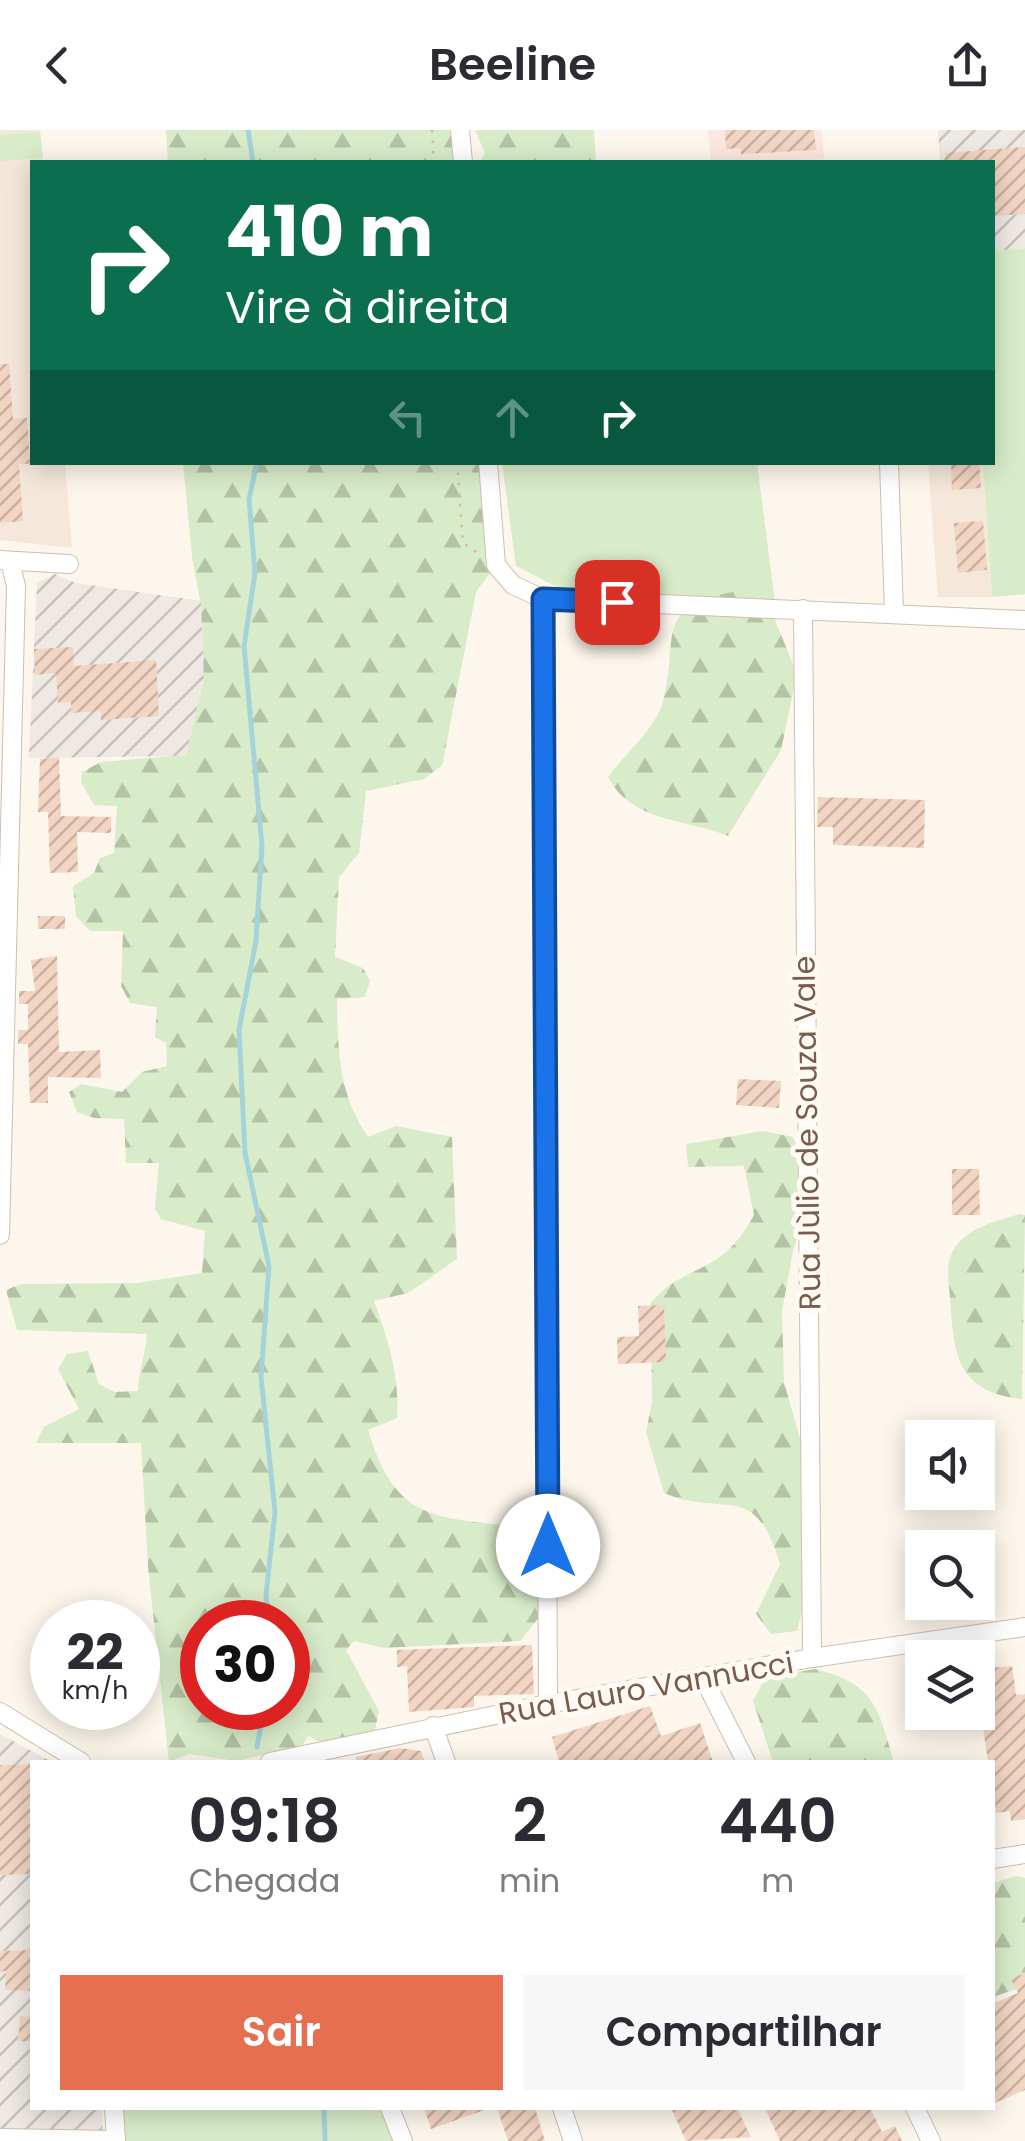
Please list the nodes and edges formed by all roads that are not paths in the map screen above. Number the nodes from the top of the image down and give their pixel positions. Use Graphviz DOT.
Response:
graph roads {
  1 [pos="460,130"];
  2 [pos="463,160"];
  3 [pos="488,465"];
  4 [pos="889,465"];
  5 [pos="5,560"];
  6 [pos="69,564"];
  7 [pos="543,599"];
  8 [pos="803,609"];
  9 [pos="894,612"];
  10 [pos="1025,620"];
  11 [pos="0,1235"];
  12 [pos="1025,1628"];
  13 [pos="812,1658"];
  14 [pos="703,1676"];
  15 [pos="548,1704"];
  16 [pos="0,1712"];
  17 [pos="433,1726"];
  18 [pos="72,1760"];
  19 [pos="294,1760"];
  20 [pos="445,1760"];
  21 [pos="745,1760"];
  22 [pos="1025,1854"];
  23 [pos="995,1859"];
  24 [pos="114,2110"];
  25 [pos="391,2110"];
  26 [pos="563,2110"];
  27 [pos="915,2110"];
  28 [pos="0,2138"];
  29 [pos="116,2141"];
  30 [pos="403,2141"];
  31 [pos="573,2141"];
  32 [pos="931,2141"];
  1 -- 2 [label="street"];
  3 -- 7 [label="street"];
  4 -- 9 [label="street"];
  5 -- 6 [label="street"];
  5 -- 11 [label="street"];
  7 -- 8 [label="street"];
  7 -- 15 [label="street"];
  8 -- 9 [label="street"];
  8 -- 13 [label="street, Rua Jùlio de Souza Vale"];
  9 -- 10 [label="street"];
  12 -- 13 [label="street, Rua Lauro Vannucci"];
  13 -- 14 [label="street, Rua Lauro Vannucci"];
  14 -- 15 [label="street, Rua Lauro Vannucci"];
  14 -- 21 [label="street"];
  15 -- 17 [label="street, Rua Lauro Vannucci"];
  16 -- 18 [label="street"];
  17 -- 19 [label="street, Rua Lauro Vannucci"];
  17 -- 20 [label="street"];
  22 -- 23 [label="street"];
  24 -- 29 [label="street"];
  25 -- 30 [label="street"];
  26 -- 31 [label="street"];
  27 -- 32 [label="street"];
  28 -- 29 [label="street"];
}
